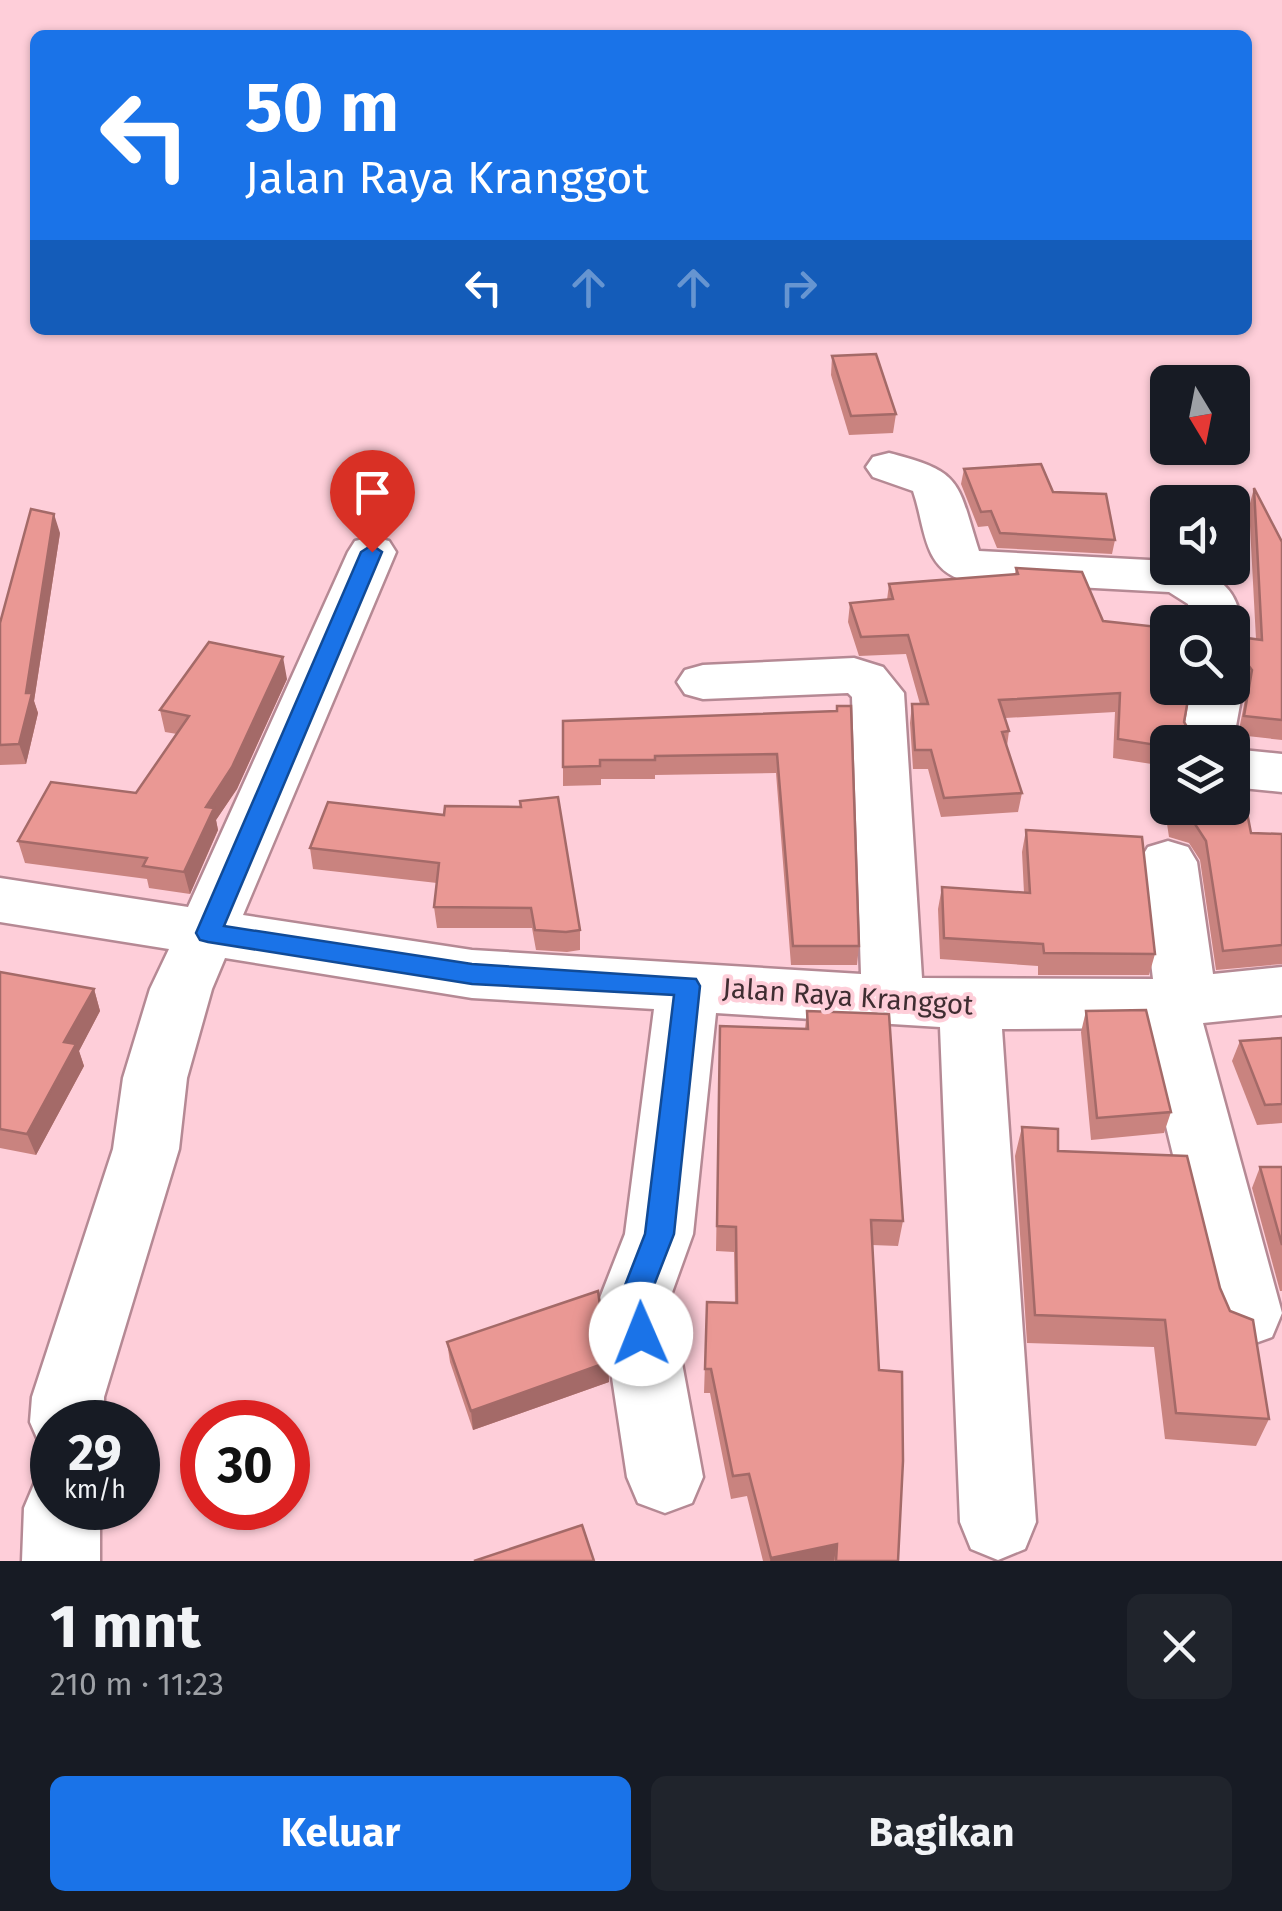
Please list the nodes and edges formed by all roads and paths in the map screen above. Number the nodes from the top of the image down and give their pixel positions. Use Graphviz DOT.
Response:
graph roads {
  1 [pos="888,467"];
  2 [pos="372,552"];
  3 [pos="1210,605"];
  4 [pos="703,682"];
  5 [pos="1250,770"];
  6 [pos="1282,773"];
  7 [pos="1168,862"];
  8 [pos="0,900"];
  9 [pos="208,933"];
  10 [pos="688,986"];
  11 [pos="1282,991"];
  12 [pos="893,1002"];
  13 [pos="1176,1002"];
  14 [pos="970,1004"];
  15 [pos="1247,1314"];
  16 [pos="70,1400"];
  17 [pos="666,1477"];
  18 [pos="998,1522"];
  19 [pos="62,1530"];
  20 [pos="61,1561"];
  1 -- 3 [label="street"];
  2 -- 9 [label="street"];
  4 -- 12 [label="street"];
  5 -- 6 [label="street"];
  7 -- 13 [label="street"];
  8 -- 9 [label="street, Jalan Raya Kranggot"];
  9 -- 10 [label="street, Jalan Raya Kranggot"];
  9 -- 16 [label="street"];
  10 -- 12 [label="street, Jalan Raya Kranggot"];
  10 -- 17 [label="street"];
  11 -- 13 [label="street, Jalan Raya Kranggot"];
  12 -- 14 [label="street, Jalan Raya Kranggot"];
  13 -- 14 [label="street, Jalan Raya Kranggot"];
  13 -- 15 [label="street"];
  14 -- 18 [label="street"];
  19 -- 20 [label="street"];
}
